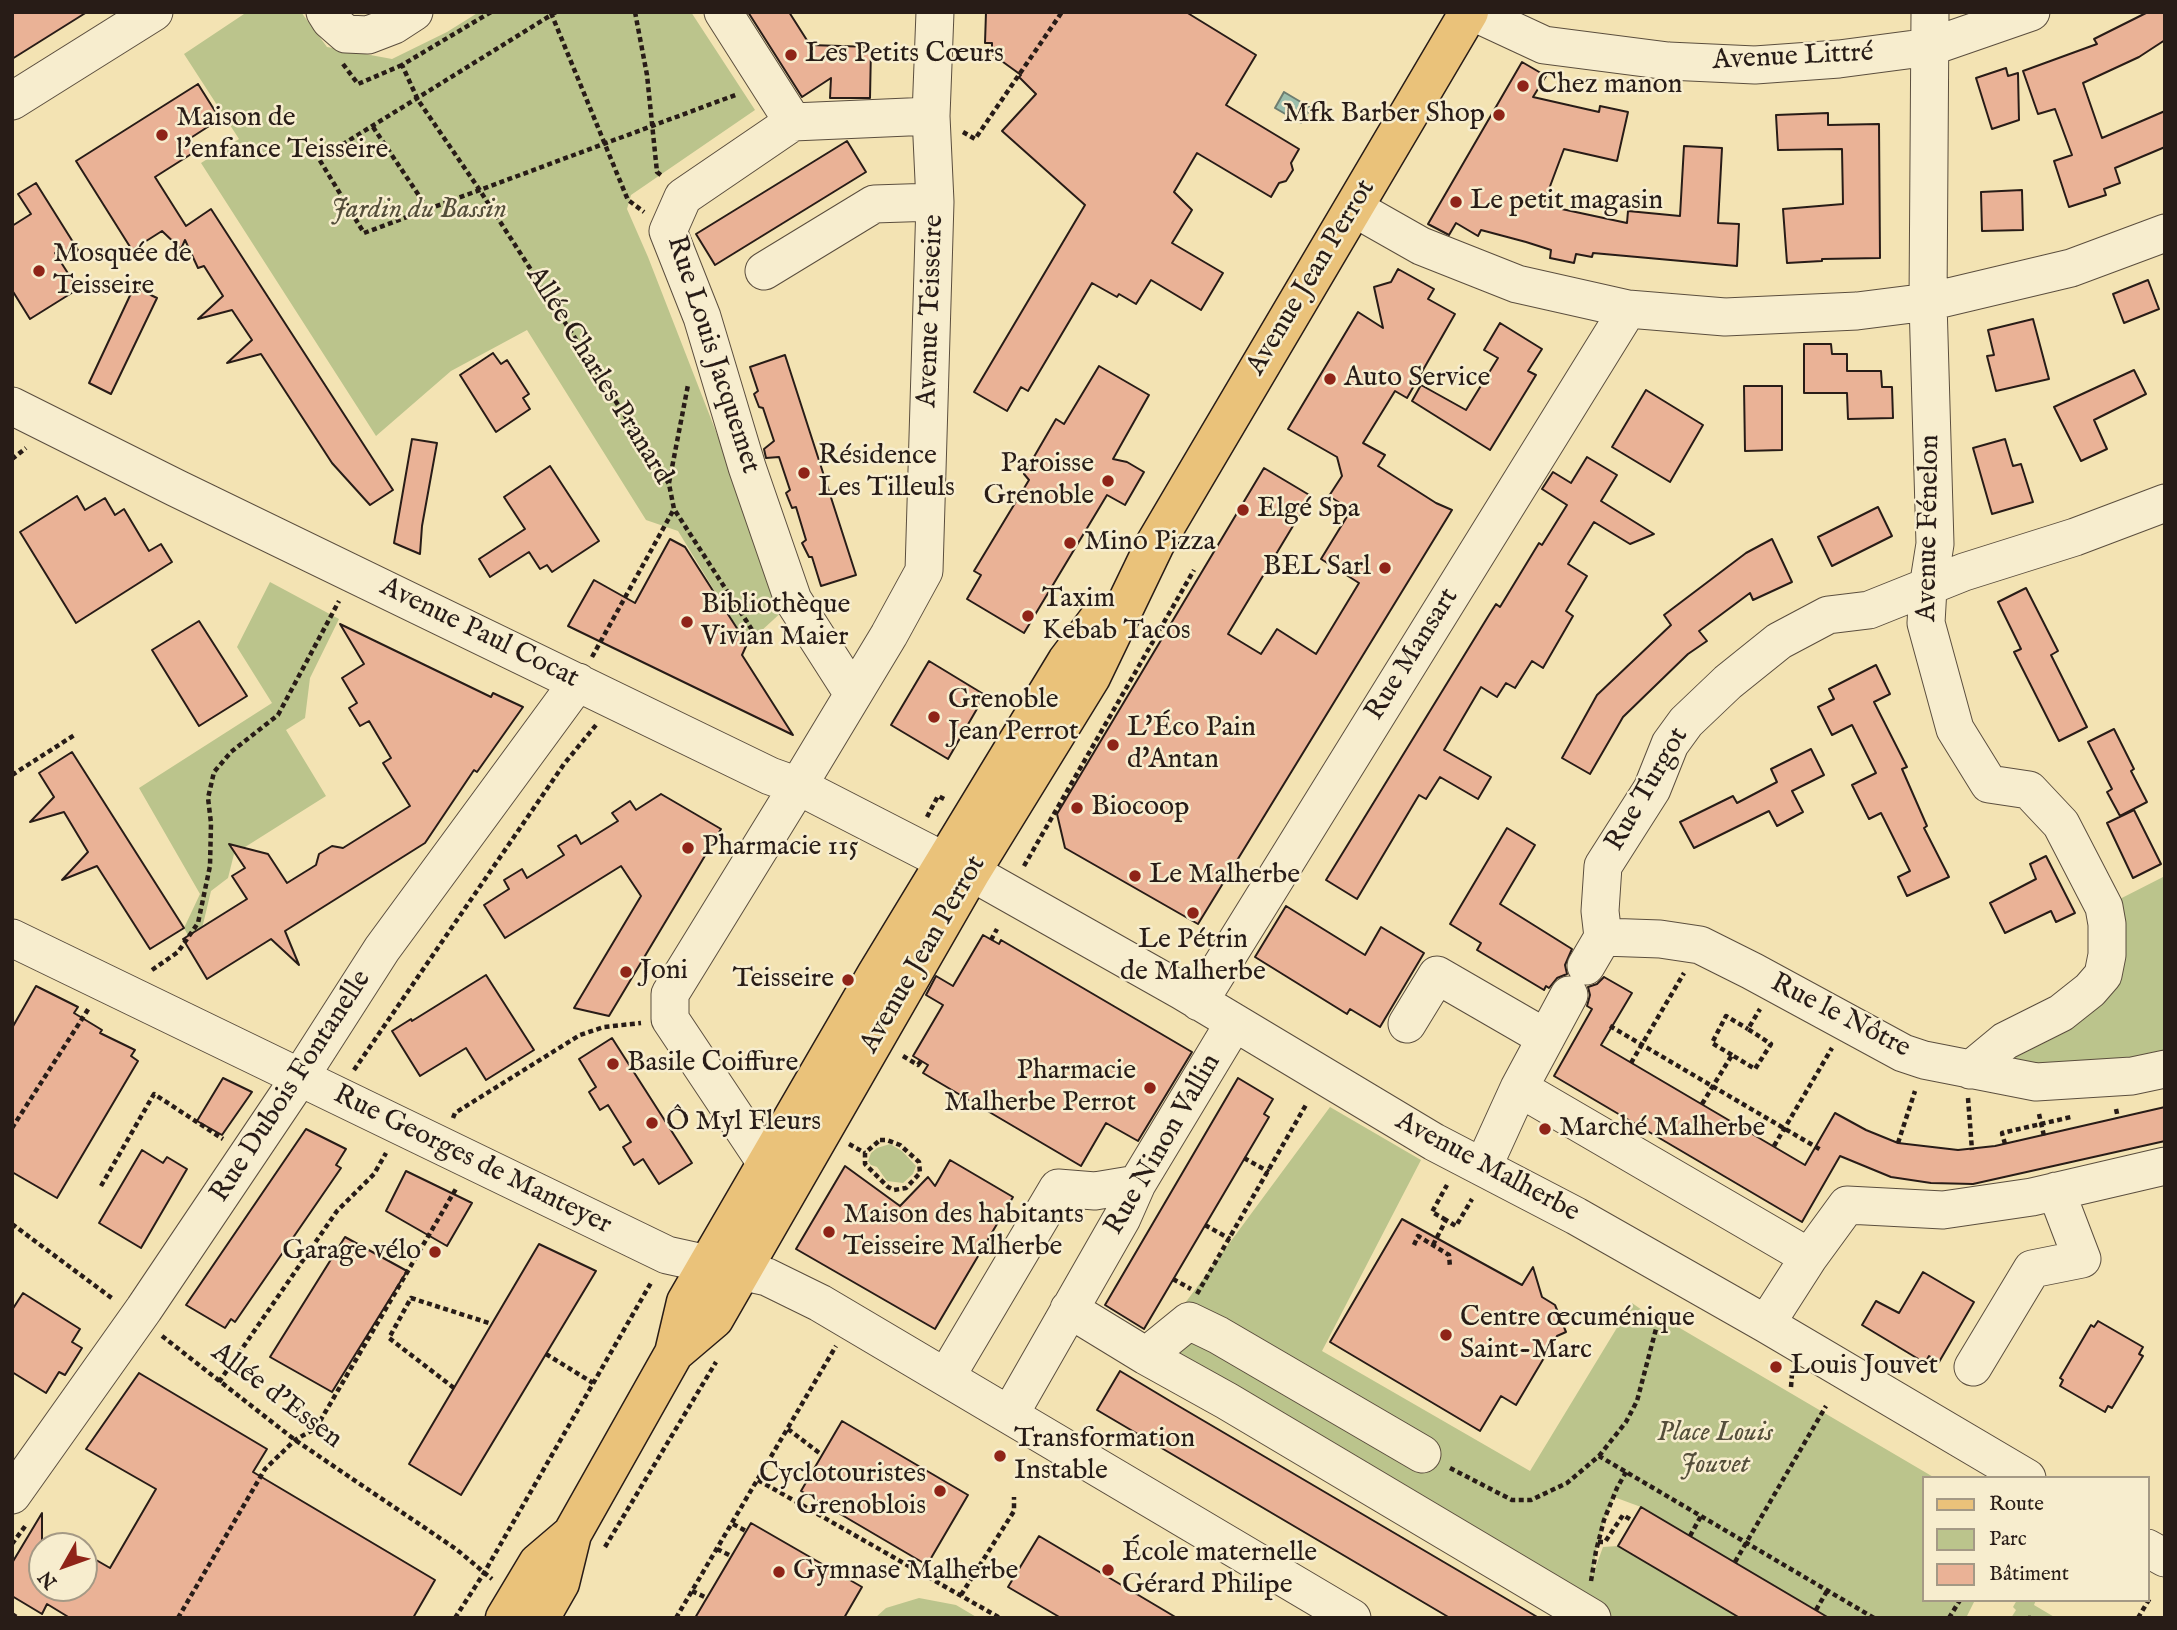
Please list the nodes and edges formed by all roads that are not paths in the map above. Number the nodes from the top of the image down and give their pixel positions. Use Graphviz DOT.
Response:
graph roads {
  1 [pos="154,12"];
  2 [pos="325,12"];
  3 [pos="414,12"];
  4 [pos="723,12"];
  5 [pos="935,12"];
  6 [pos="1471,12"];
  7 [pos="2031,12"];
  8 [pos="1930,30"];
  9 [pos="12,101"];
  10 [pos="931,116"];
  11 [pos="793,122"];
  12 [pos="935,202"];
  13 [pos="1354,208"];
  14 [pos="2165,233"];
  15 [pos="764,271"];
  16 [pos="1928,302"];
  17 [pos="1628,309"];
  18 [pos="13,408"];
  19 [pos="2165,503"];
  20 [pos="1928,588"];
  21 [pos="889,635"];
  22 [pos="823,645"];
  23 [pos="578,682"];
  24 [pos="855,691"];
  25 [pos="798,786"];
  26 [pos="959,867"];
  27 [pos="12,938"];
  28 [pos="1586,966"];
  29 [pos="1199,1002"];
  30 [pos="1234,1023"];
  31 [pos="1407,1024"];
  32 [pos="1546,1038"];
  33 [pos="2165,1069"];
  34 [pos="1970,1070"];
  35 [pos="300,1077"];
  36 [pos="1519,1088"];
  37 [pos="766,1163"];
  38 [pos="2165,1166"];
  39 [pos="1478,1183"];
  40 [pos="1137,1184"];
  41 [pos="2056,1191"];
  42 [pos="1809,1257"];
  43 [pos="724,1268"];
  44 [pos="1069,1310"];
  45 [pos="1766,1324"];
  46 [pos="1146,1356"];
  47 [pos="1973,1367"];
  48 [pos="946,1377"];
  49 [pos="1010,1414"];
  50 [pos="1422,1454"];
  51 [pos="2024,1476"];
  52 [pos="12,1495"];
  53 [pos="2149,1549"];
  54 [pos="2165,1558"];
  55 [pos="521,1611"];
  56 [pos="1352,1618"];
  57 [pos="1592,1618"];
  1 -- 9 [label="street"];
  2 -- 3 [label="street"];
  4 -- 11 [label="street"];
  5 -- 10 [label="street, Avenue Teisseire"];
  6 -- 8 [label="street, Avenue Littré"];
  6 -- 13 [label="main road, Avenue Jean Perrot"];
  7 -- 8 [label="street, Avenue Littré"];
  8 -- 16 [label="street, Avenue Fénelon"];
  10 -- 11 [label="street"];
  10 -- 12 [label="street, Avenue Teisseire"];
  11 -- 22 [label="street, Rue Louis Jacquemet"];
  12 -- 15 [label="street"];
  12 -- 21 [label="street, Avenue Teisseire"];
  13 -- 17 [label="street"];
  13 -- 26 [label="main road, Avenue Jean Perrot"];
  14 -- 16 [label="street"];
  16 -- 17 [label="street"];
  16 -- 20 [label="street, Avenue Fénelon"];
  17 -- 29 [label="street, Rue Mansart"];
  18 -- 23 [label="street, Avenue Paul Cocat"];
  19 -- 20 [label="street, Rue Turgot"];
  20 -- 28 [label="street, Rue Turgot"];
  20 -- 34 [label="street, Avenue Fénelon"];
  21 -- 22 [label="street"];
  21 -- 24 [label="street, Avenue Teisseire"];
  22 -- 24 [label="street, Rue Louis Jacquemet"];
  23 -- 25 [label="street, Avenue Paul Cocat"];
  23 -- 35 [label="street, Rue Dubois Fontanelle"];
  24 -- 25 [label="street, Avenue Teisseire"];
  25 -- 26 [label="street, Avenue Paul Cocat"];
  25 -- 37 [label="street, Avenue Teisseire"];
  26 -- 29 [label="street, Avenue Malherbe"];
  26 -- 37 [label="main road, Avenue Jean Perrot"];
  26 -- 43 [label="main road, Avenue Jean Perrot"];
  27 -- 35 [label="street, Rue Georges de Manteyer"];
  28 -- 32 [label="street"];
  28 -- 34 [label="street, Rue le Nôtre"];
  29 -- 30 [label="street, Avenue Malherbe"];
  30 -- 39 [label="street, Avenue Malherbe"];
  30 -- 40 [label="street, Rue Ninon Vallin"];
  31 -- 32 [label="street"];
  32 -- 36 [label="street"];
  33 -- 34 [label="street, Rue le Nôtre"];
  35 -- 43 [label="street, Rue Georges de Manteyer"];
  35 -- 52 [label="street, Rue Dubois Fontanelle"];
  36 -- 39 [label="street"];
  36 -- 42 [label="street"];
  37 -- 43 [label="main road, Avenue Jean Perrot"];
  38 -- 41 [label="street"];
  39 -- 45 [label="street, Avenue Malherbe"];
  40 -- 44 [label="street, Rue Ninon Vallin"];
  40 -- 48 [label="street"];
  41 -- 42 [label="street"];
  41 -- 47 [label="street"];
  42 -- 45 [label="street"];
  43 -- 48 [label="street"];
  43 -- 55 [label="main road, Avenue Jean Perrot"];
  44 -- 46 [label="street"];
  44 -- 49 [label="street, Rue Ninon Vallin"];
  45 -- 51 [label="street, Avenue Malherbe"];
  46 -- 50 [label="street"];
  46 -- 57 [label="street"];
  48 -- 49 [label="street"];
  49 -- 56 [label="street"];
  53 -- 54 [label="street"];
}
